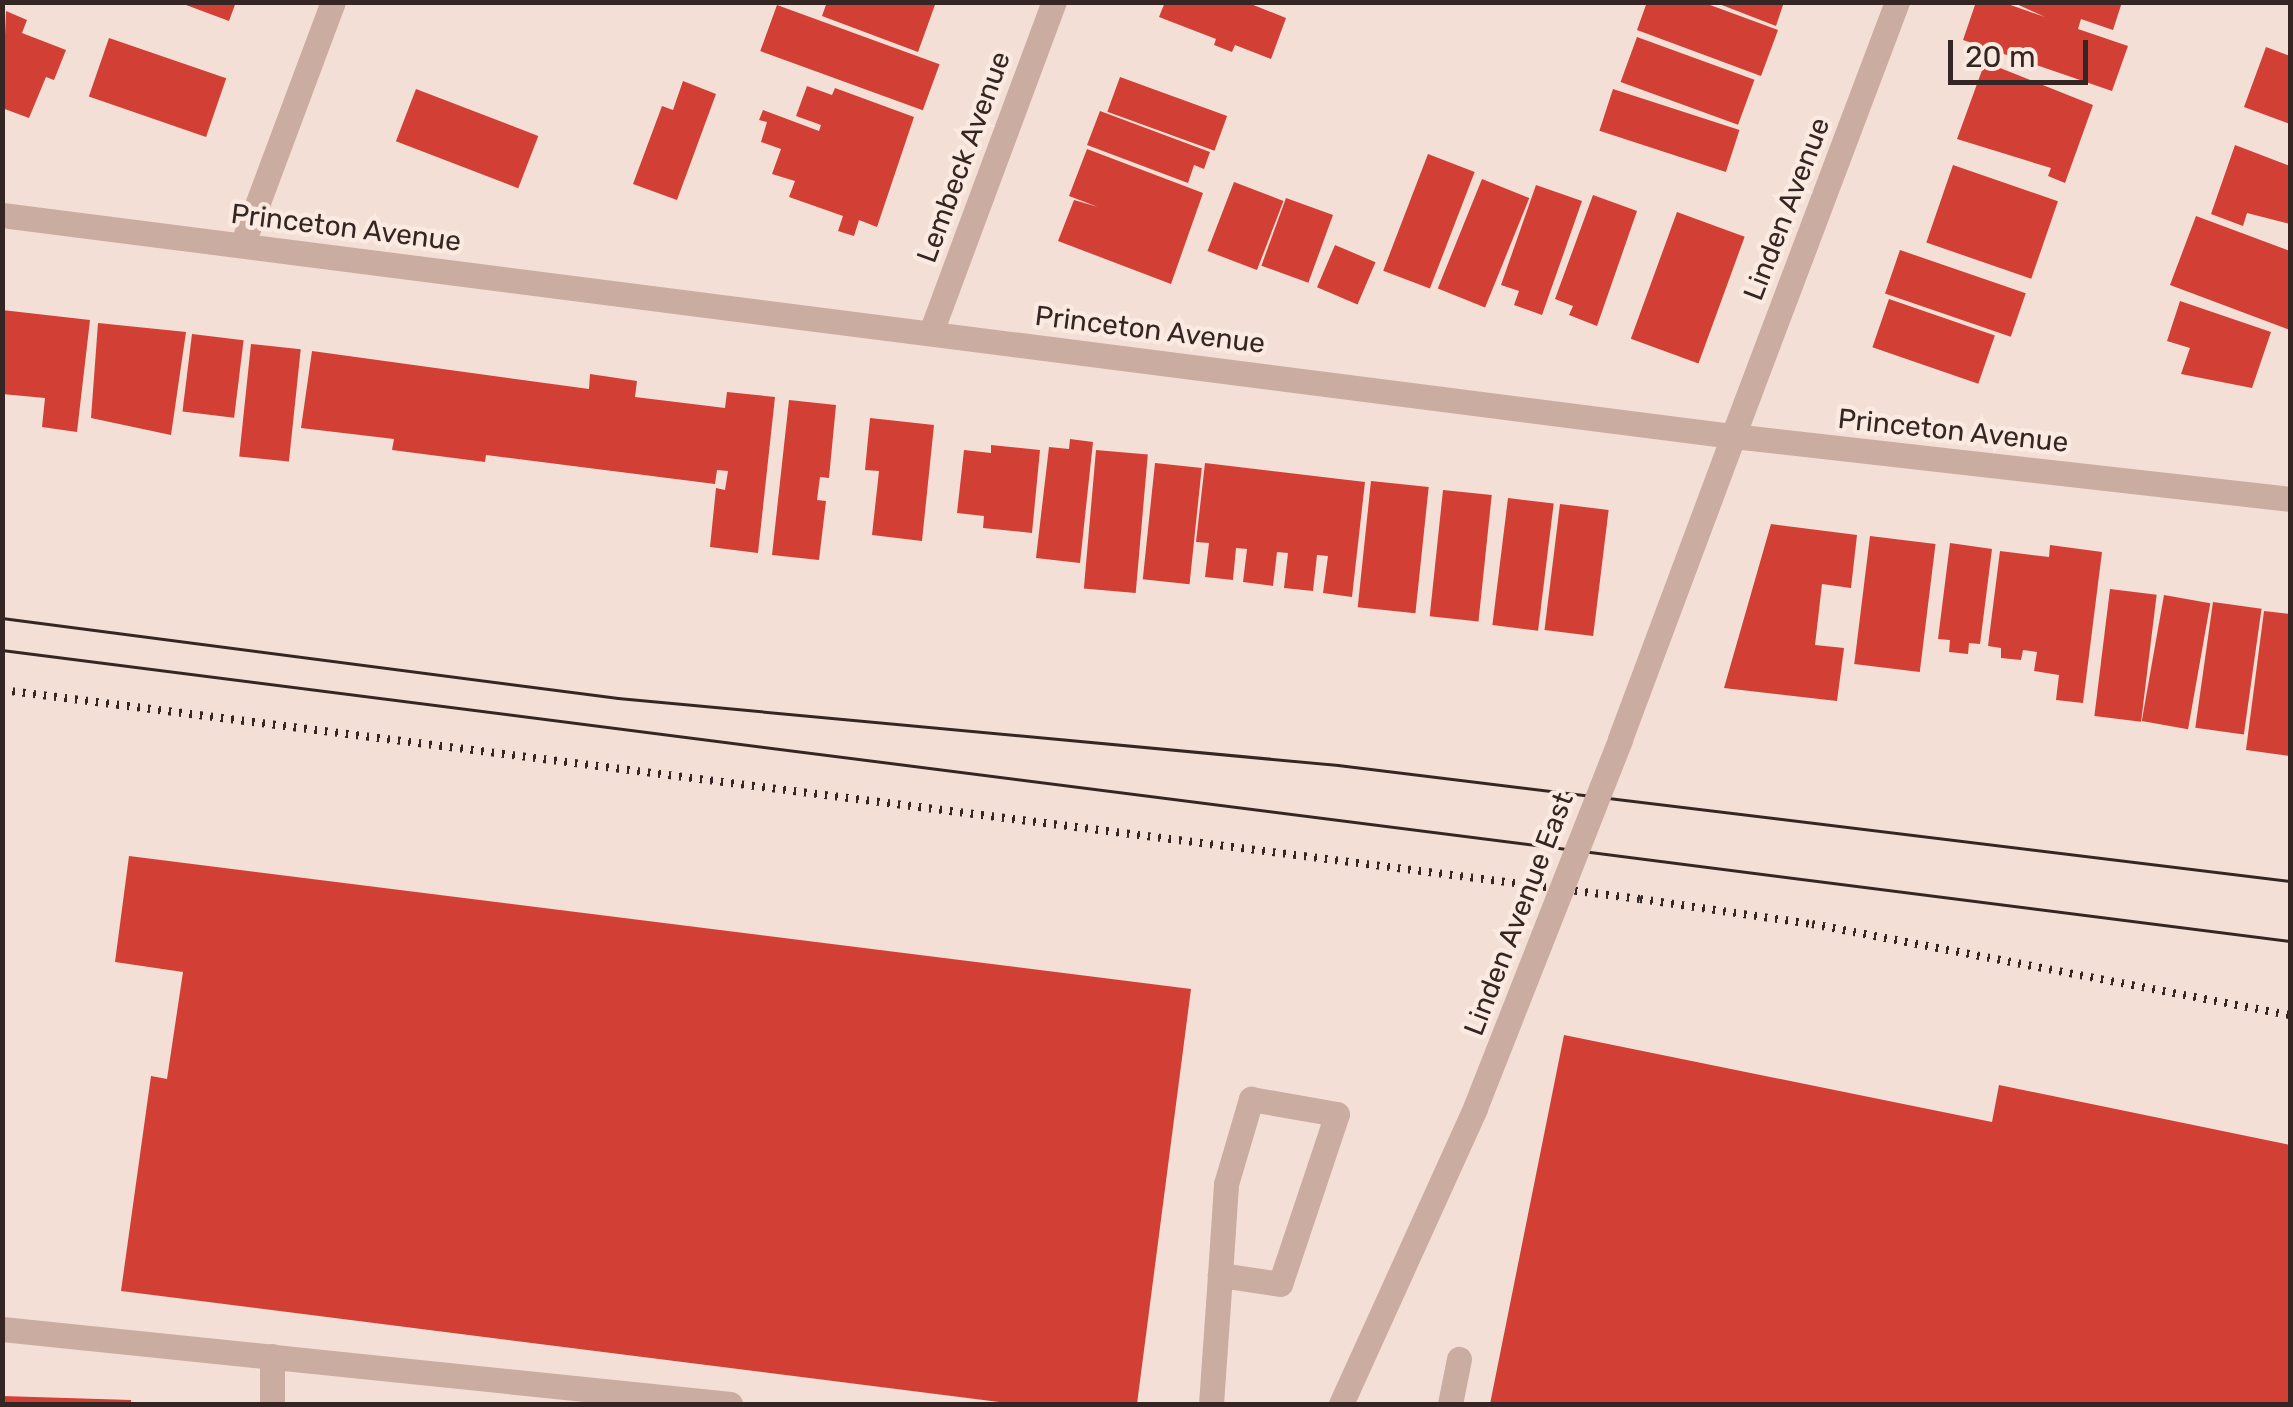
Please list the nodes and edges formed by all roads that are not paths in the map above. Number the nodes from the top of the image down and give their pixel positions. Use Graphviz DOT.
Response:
graph roads {
  1 [pos="333,2"];
  2 [pos="1054,2"];
  3 [pos="1897,2"];
  4 [pos="2,215"];
  5 [pos="242,245"];
  6 [pos="931,332"];
  7 [pos="1733,436"];
  8 [pos="2290,499"];
  9 [pos="1220,1276"];
  10 [pos="2,1329"];
  11 [pos="272,1356"];
  12 [pos="1460,1359"];
  13 [pos="272,1404"];
  14 [pos="730,1404"];
  15 [pos="1211,1404"];
  16 [pos="1341,1404"];
  17 [pos="1450,1404"];
  1 -- 5 [label="street"];
  2 -- 6 [label="street, Lembeck Avenue"];
  3 -- 7 [label="street, Linden Avenue"];
  4 -- 5 [label="street, Princeton Avenue"];
  5 -- 6 [label="street, Princeton Avenue"];
  6 -- 7 [label="street, Princeton Avenue"];
  7 -- 8 [label="street, Princeton Avenue"];
  7 -- 16 [label="street, Linden Avenue East, bridge"];
  9 -- 9 [label="street"];
  9 -- 15 [label="street"];
  10 -- 11 [label="street"];
  11 -- 13 [label="street"];
  11 -- 14 [label="street"];
  12 -- 17 [label="street"];
}
